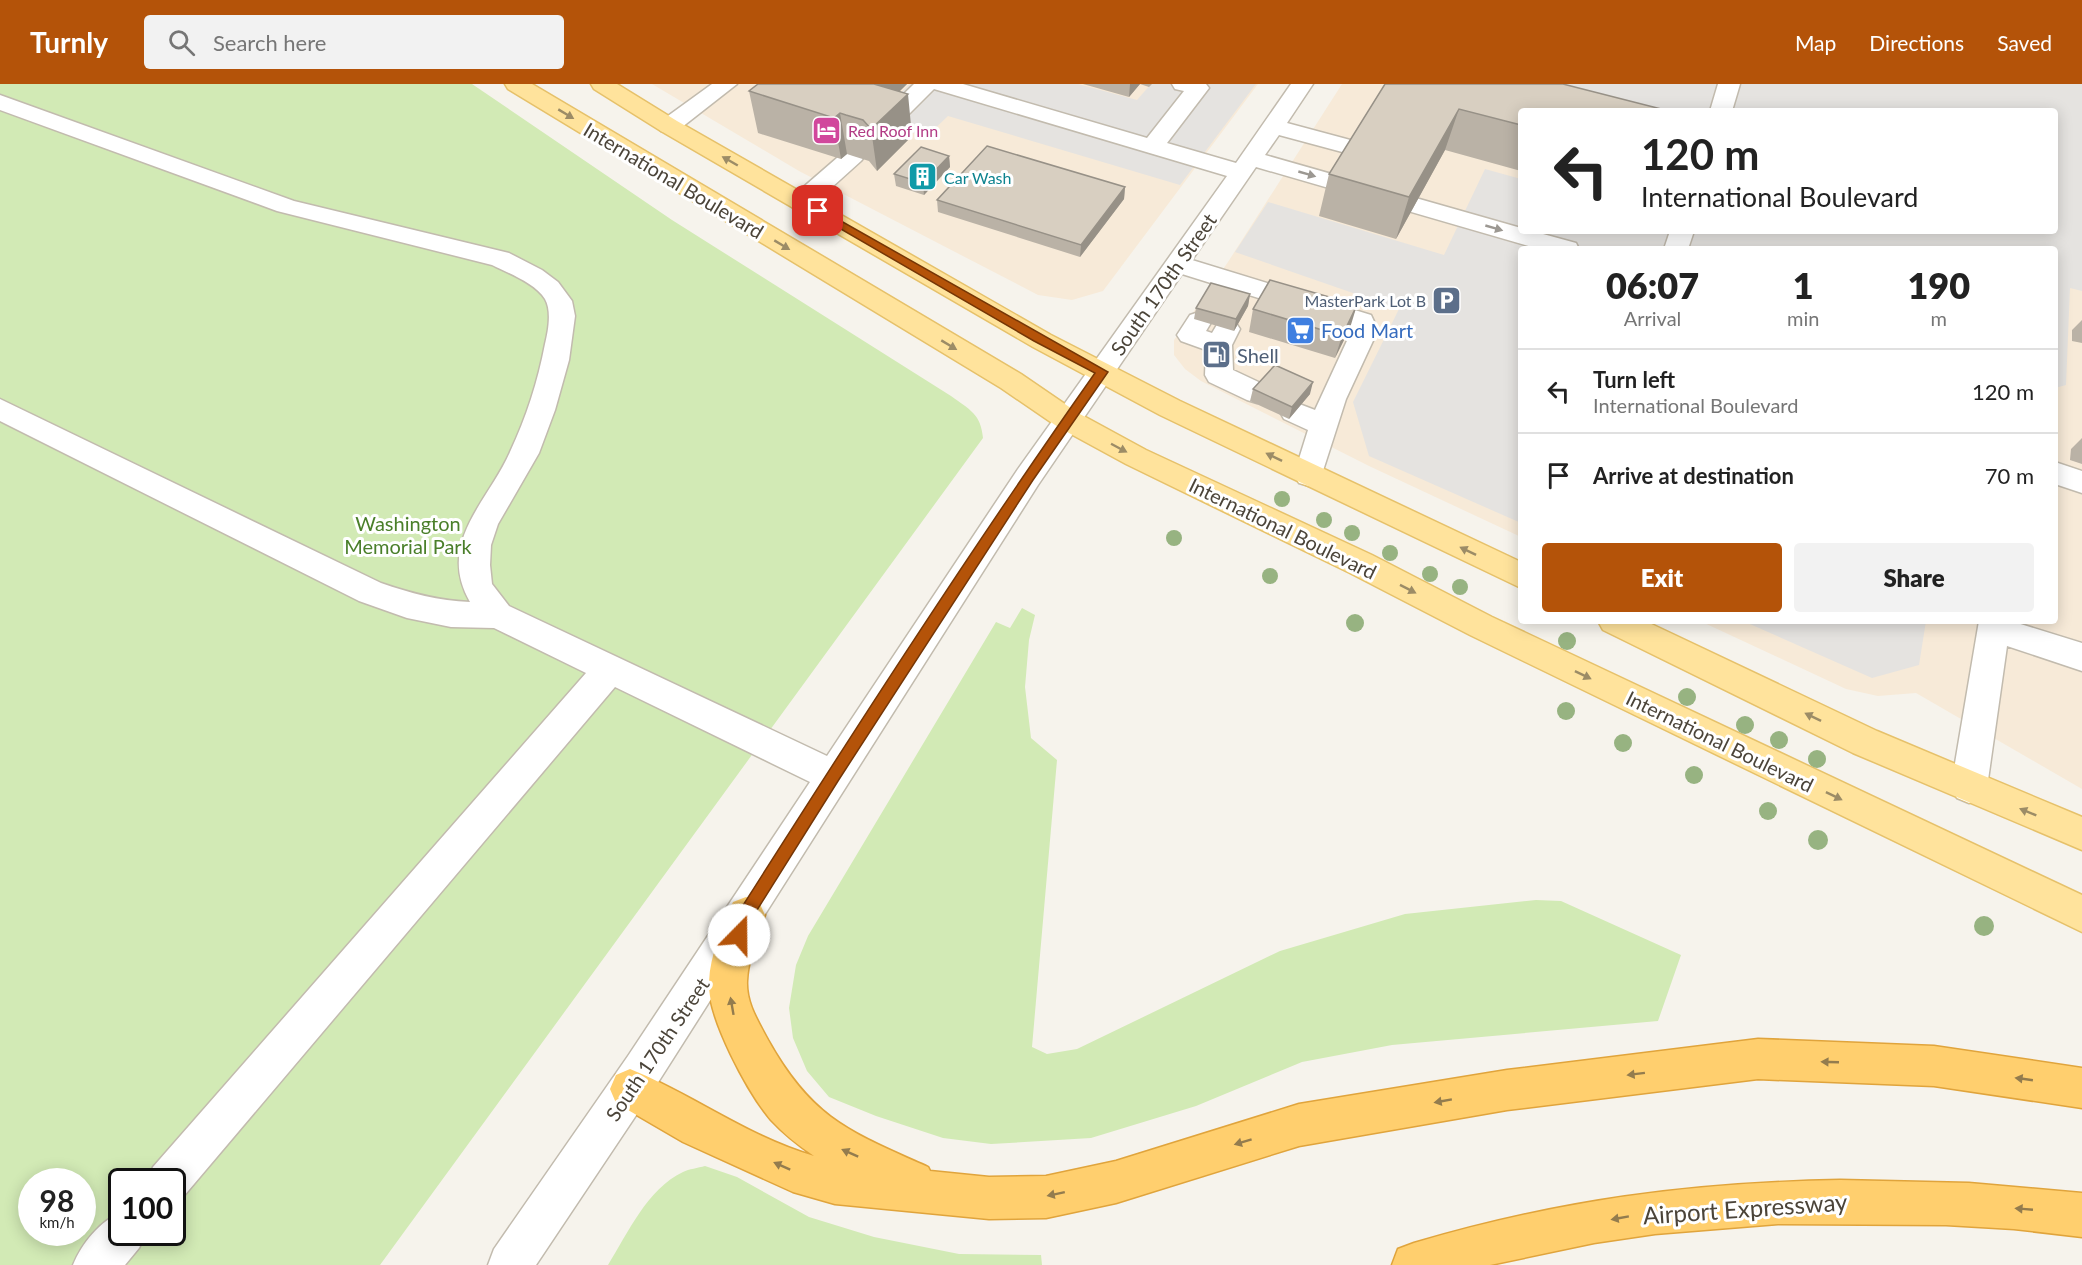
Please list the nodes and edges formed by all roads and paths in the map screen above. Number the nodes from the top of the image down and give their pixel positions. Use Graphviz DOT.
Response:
graph roads {
  1 [pos="516,84"];
  2 [pos="602,84"];
  3 [pos="726,84"];
  4 [pos="927,84"];
  5 [pos="939,84"];
  6 [pos="1183,84"];
  7 [pos="1302,84"];
  8 [pos="1730,84"];
  9 [pos="0,102"];
  10 [pos="1722,108"];
  11 [pos="669,126"];
  12 [pos="1273,126"];
  13 [pos="883,127"];
  14 [pos="1346,146"];
  15 [pos="1152,147"];
  16 [pos="853,156"];
  17 [pos="1246,165"];
  18 [pos="801,202"];
  19 [pos="1556,246"];
  20 [pos="1177,264"];
  21 [pos="1199,321"];
  22 [pos="1102,372"];
  23 [pos="1263,387"];
  24 [pos="0,409"];
  25 [pos="1068,420"];
  26 [pos="1309,474"];
  27 [pos="2058,474"];
  28 [pos="2082,482"];
  29 [pos="1518,575"];
  30 [pos="498,615"];
  31 [pos="1620,624"];
  32 [pos="1994,625"];
  33 [pos="2082,657"];
  34 [pos="610,669"];
  35 [pos="832,776"];
  36 [pos="1969,787"];
  37 [pos="2082,834"];
  38 [pos="2082,914"];
  39 [pos="746,915"];
  40 [pos="2082,1088"];
  41 [pos="630,1089"];
  42 [pos="180,1168"];
  43 [pos="942,1195"];
  44 [pos="2082,1215"];
  45 [pos="112,1246"];
  46 [pos="94,1265"];
  47 [pos="510,1265"];
  48 [pos="1414,1265"];
  1 -- 25 [label="main road, International Boulevard, one-way"];
  2 -- 11 [label="main road"];
  3 -- 11 [label="street"];
  4 -- 13 [label="street"];
  5 -- 15 [label="street"];
  6 -- 15 [label="street"];
  7 -- 12 [label="street, South 170th Street"];
  8 -- 10 [label="street"];
  9 -- 30 [label="street"];
  18 -- 11 [label="main road, one-way"];
  12 -- 14 [label="street"];
  12 -- 17 [label="street, South 170th Street"];
  15 -- 17 [label="street"];
  16 -- 18 [label="street"];
  17 -- 19 [label="street, one-way"];
  17 -- 20 [label="street, South 170th Street"];
  18 -- 22 [label="main road"];
  20 -- 22 [label="street, South 170th Street"];
  20 -- 26 [label="street"];
  21 -- 23 [label="street"];
  22 -- 25 [label="street, South 170th Street"];
  26 -- 22 [label="main road, one-way"];
  24 -- 30 [label="street"];
  25 -- 35 [label="street, South 170th Street"];
  25 -- 38 [label="main road, International Boulevard, one-way"];
  29 -- 26 [label="main road, one-way"];
  27 -- 28 [label="street"];
  30 -- 34 [label="street"];
  36 -- 31 [label="main road, one-way"];
  32 -- 33 [label="street"];
  32 -- 36 [label="street"];
  34 -- 35 [label="street"];
  34 -- 42 [label="street"];
  35 -- 39 [label="street, South 170th Street"];
  37 -- 36 [label="main road, one-way"];
  39 -- 41 [label="street, South 170th Street"];
  43 -- 39 [label="highway, one-way"];
  40 -- 43 [label="highway, one-way"];
  43 -- 41 [label="highway, one-way"];
  41 -- 47 [label="street, South 170th Street"];
  44 -- 48 [label="highway, Airport Expressway, one-way"];
  45 -- 46 [label="street"];
}
